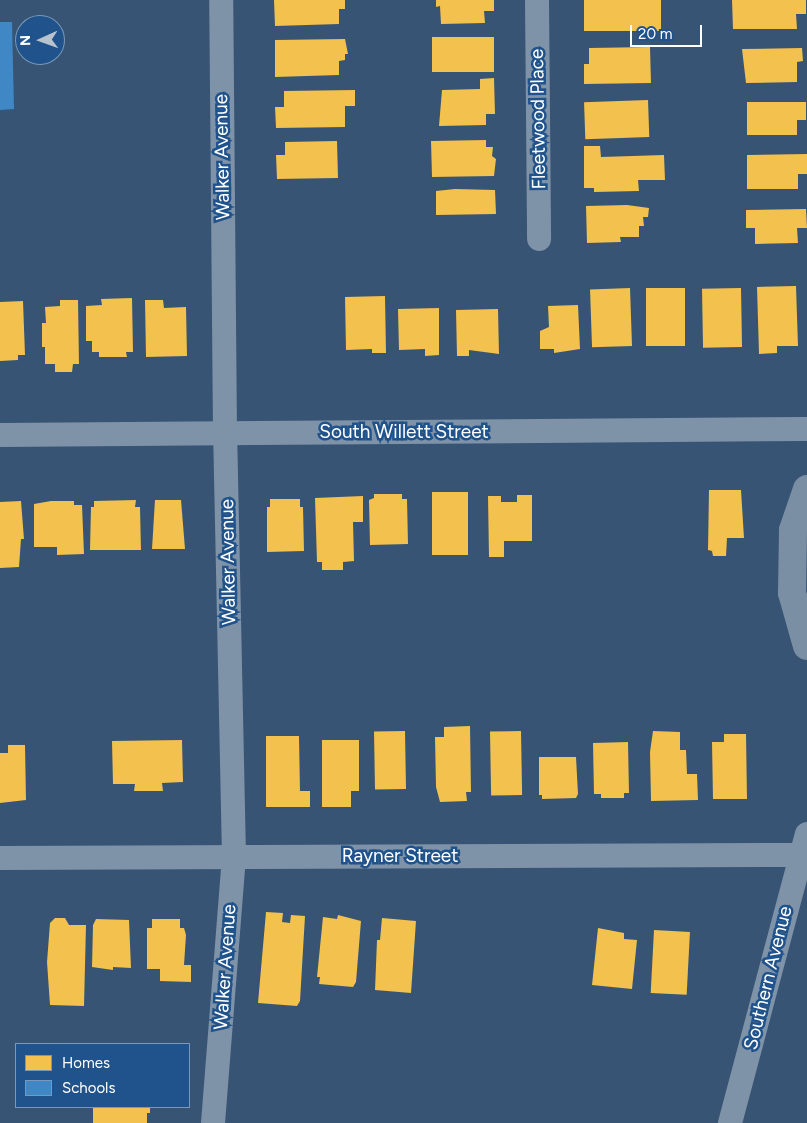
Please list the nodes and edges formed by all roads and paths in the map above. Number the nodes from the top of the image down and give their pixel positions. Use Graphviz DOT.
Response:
graph roads {
  1 [pos="220,0"];
  2 [pos="537,0"];
  3 [pos="539,238"];
  4 [pos="807,428"];
  5 [pos="225,434"];
  6 [pos="0,435"];
  7 [pos="807,489"];
  8 [pos="807,646"];
  9 [pos="803,844"];
  10 [pos="234,857"];
  11 [pos="0,858"];
  12 [pos="213,1123"];
  13 [pos="730,1123"];
  1 -- 5 [label="street, Walker Avenue"];
  2 -- 3 [label="street, Fleetwood Place"];
  4 -- 5 [label="street, South Willett Street"];
  5 -- 6 [label="street, South Willett Street"];
  5 -- 10 [label="street, Walker Avenue"];
  7 -- 8 [label="main road"];
  9 -- 10 [label="street, Rayner Street"];
  9 -- 13 [label="street, Southern Avenue"];
  10 -- 11 [label="street, Rayner Street"];
  10 -- 12 [label="street, Walker Avenue"];
}
